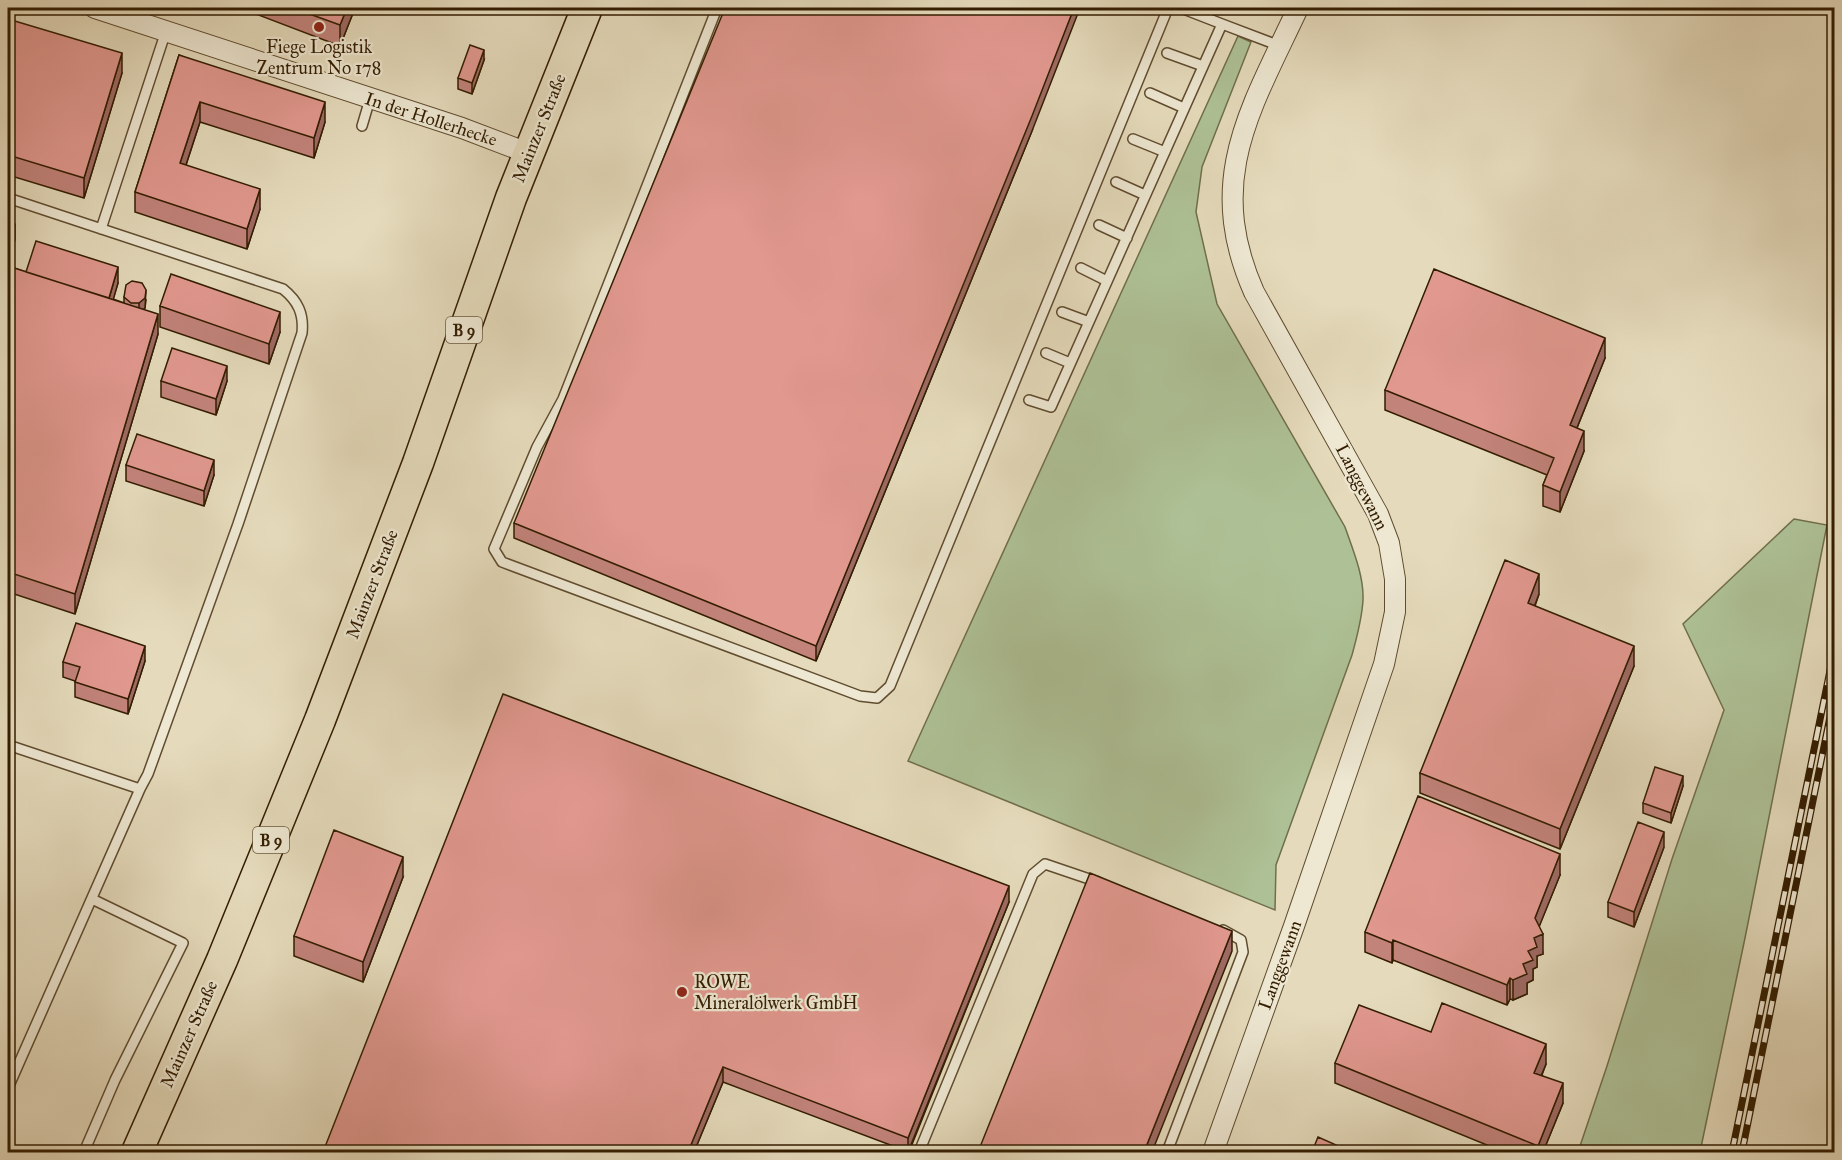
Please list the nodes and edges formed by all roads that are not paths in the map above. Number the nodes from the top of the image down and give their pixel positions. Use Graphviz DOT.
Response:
graph roads {
  1 [pos="95,8"];
  2 [pos="587,8"];
  3 [pos="717,8"];
  4 [pos="1168,8"];
  5 [pos="1298,8"];
  6 [pos="1186,10"];
  7 [pos="1222,24"];
  8 [pos="166,31"];
  9 [pos="1280,46"];
  10 [pos="1167,53"];
  11 [pos="1203,66"];
  12 [pos="1150,93"];
  13 [pos="370,99"];
  14 [pos="1185,108"];
  15 [pos="362,126"];
  16 [pos="1133,139"];
  17 [pos="1165,152"];
  18 [pos="528,153"];
  19 [pos="1116,182"];
  20 [pos="1145,195"];
  21 [pos="8,198"];
  22 [pos="1099,225"];
  23 [pos="101,229"];
  24 [pos="1127,238"];
  25 [pos="1081,268"];
  26 [pos="1107,280"];
  27 [pos="1062,312"];
  28 [pos="1089,322"];
  29 [pos="1046,353"];
  30 [pos="1070,363"];
  31 [pos="1029,400"];
  32 [pos="8,745"];
  33 [pos="140,789"];
  34 [pos="1107,886"];
  35 [pos="92,899"];
  36 [pos="1213,926"];
  37 [pos="8,1088"];
  38 [pos="84,1152"];
  39 [pos="137,1152"];
  40 [pos="919,1152"];
  41 [pos="1167,1152"];
  42 [pos="1213,1152"];
  1 -- 8 [label="street, In der Hollerhecke"];
  2 -- 18 [label="main road, Mainzer Straße / B 9"];
  3 -- 4 [label="lane"];
  5 -- 9 [label="street, Langgewann"];
  6 -- 7 [label="lane"];
  7 -- 9 [label="lane"];
  7 -- 11 [label="lane"];
  8 -- 13 [label="street, In der Hollerhecke"];
  8 -- 23 [label="lane"];
  9 -- 42 [label="street, Langgewann"];
  10 -- 11 [label="lane"];
  11 -- 14 [label="lane"];
  12 -- 14 [label="lane"];
  13 -- 15 [label="lane"];
  13 -- 18 [label="street, In der Hollerhecke"];
  14 -- 17 [label="lane"];
  16 -- 17 [label="lane"];
  17 -- 20 [label="lane"];
  18 -- 39 [label="main road, Mainzer Straße / B 9"];
  19 -- 20 [label="lane"];
  20 -- 24 [label="lane"];
  21 -- 23 [label="lane"];
  22 -- 24 [label="lane"];
  23 -- 33 [label="lane"];
  24 -- 26 [label="lane"];
  25 -- 26 [label="lane"];
  26 -- 28 [label="lane"];
  27 -- 28 [label="lane"];
  28 -- 30 [label="lane"];
  29 -- 30 [label="lane"];
  30 -- 31 [label="lane"];
  32 -- 33 [label="lane"];
  33 -- 35 [label="lane"];
  34 -- 40 [label="lane"];
  35 -- 37 [label="lane"];
  35 -- 38 [label="lane"];
  36 -- 41 [label="lane"];
}
